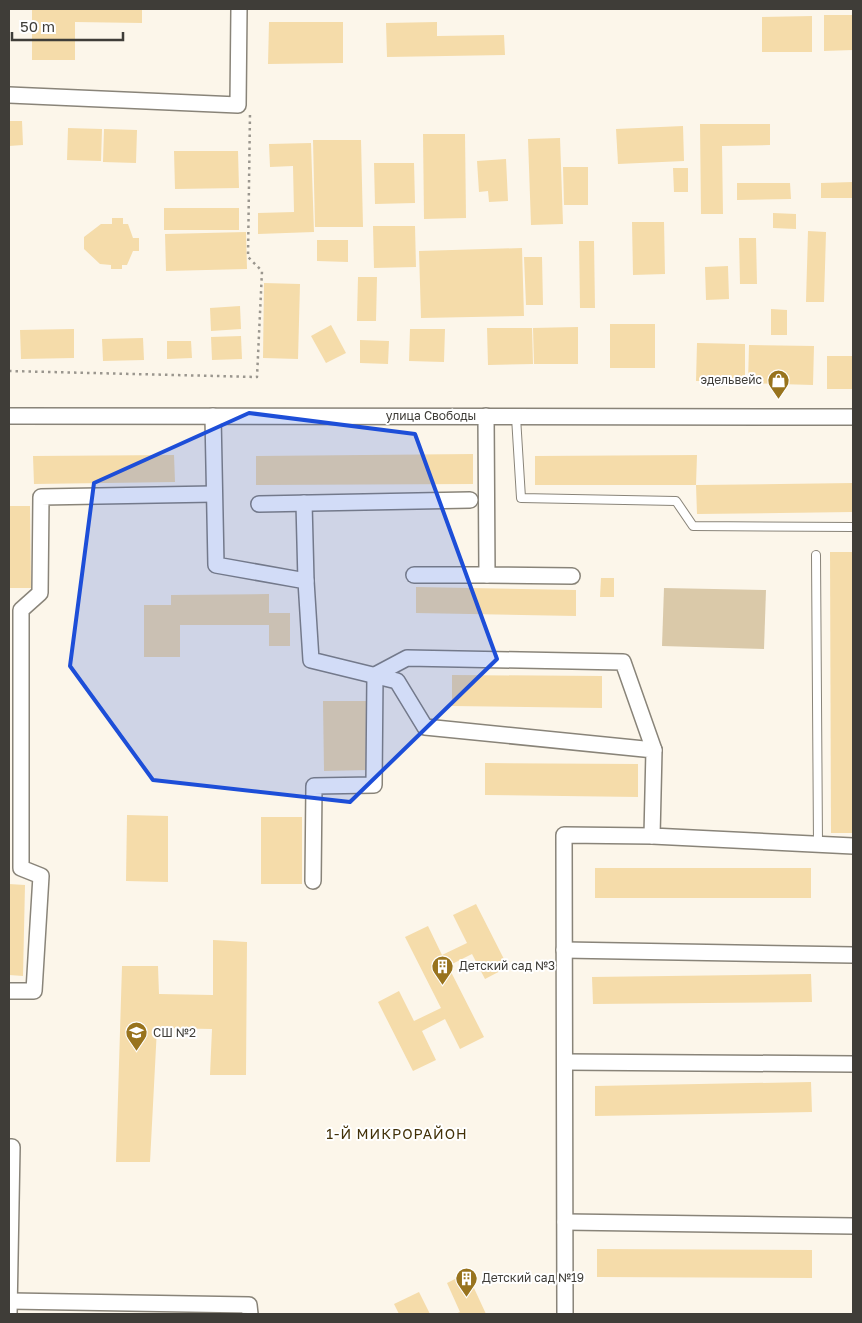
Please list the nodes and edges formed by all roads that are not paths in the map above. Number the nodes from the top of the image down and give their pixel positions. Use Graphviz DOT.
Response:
graph roads {
  1 [pos="239,9"];
  2 [pos="9,96"];
  3 [pos="9,416"];
  4 [pos="213,416"];
  5 [pos="486,416"];
  6 [pos="516,416"];
  7 [pos="853,416"];
  8 [pos="214,494"];
  9 [pos="470,500"];
  10 [pos="304,503"];
  11 [pos="259,504"];
  12 [pos="853,527"];
  13 [pos="816,555"];
  14 [pos="414,575"];
  15 [pos="487,575"];
  16 [pos="572,576"];
  17 [pos="306,581"];
  18 [pos="375,675"];
  19 [pos="654,750"];
  20 [pos="652,836"];
  21 [pos="818,844"];
  22 [pos="853,846"];
  23 [pos="313,881"];
  24 [pos="564,950"];
  25 [pos="853,955"];
  26 [pos="9,990"];
  27 [pos="564,1062"];
  28 [pos="853,1064"];
  29 [pos="9,1147"];
  30 [pos="565,1222"];
  31 [pos="853,1226"];
  32 [pos="9,1308"];
  33 [pos="250,1314"];
  34 [pos="565,1314"];
  1 -- 2 [label="street"];
  3 -- 4 [label="street, улица Свободы"];
  4 -- 5 [label="street, улица Свободы"];
  4 -- 8 [label="street"];
  5 -- 6 [label="street, улица Свободы"];
  5 -- 15 [label="street"];
  6 -- 7 [label="street, улица Свободы"];
  6 -- 12 [label="lane"];
  8 -- 17 [label="street"];
  8 -- 26 [label="street"];
  9 -- 10 [label="street"];
  10 -- 11 [label="street"];
  10 -- 17 [label="street"];
  13 -- 21 [label="lane"];
  14 -- 15 [label="street"];
  15 -- 16 [label="street"];
  17 -- 18 [label="street"];
  18 -- 19 [label="street"];
  18 -- 19 [label="street"];
  18 -- 23 [label="street"];
  19 -- 20 [label="street"];
  20 -- 21 [label="street"];
  20 -- 24 [label="street"];
  21 -- 22 [label="street"];
  24 -- 25 [label="street"];
  24 -- 27 [label="street"];
  27 -- 28 [label="street"];
  27 -- 30 [label="street"];
  29 -- 32 [label="street"];
  30 -- 31 [label="street"];
  30 -- 34 [label="street"];
  32 -- 33 [label="street"];
}
